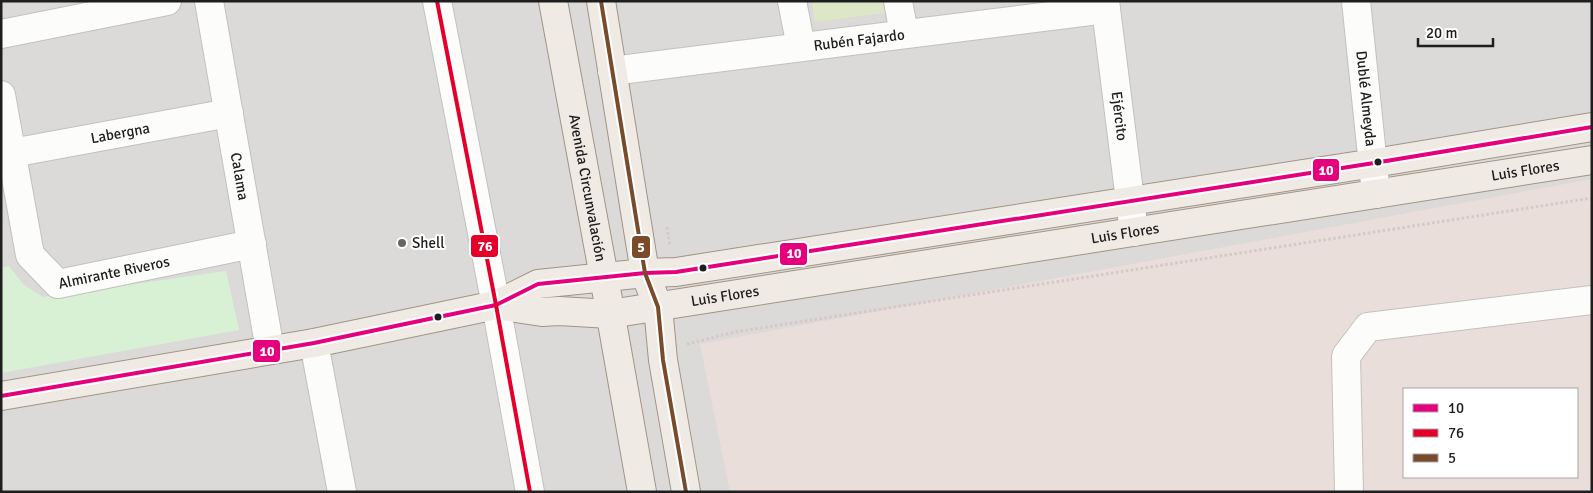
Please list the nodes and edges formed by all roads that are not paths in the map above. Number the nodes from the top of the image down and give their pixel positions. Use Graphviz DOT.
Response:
graph roads {
  1 [pos="166,1"];
  2 [pos="209,1"];
  3 [pos="437,1"];
  4 [pos="553,1"];
  5 [pos="601,1"];
  6 [pos="792,1"];
  7 [pos="898,1"];
  8 [pos="1356,1"];
  9 [pos="1105,5"];
  10 [pos="1,34"];
  11 [pos="904,34"];
  12 [pos="801,47"];
  13 [pos="612,71"];
  14 [pos="1,95"];
  15 [pos="229,113"];
  16 [pos="1592,127"];
  17 [pos="12,153"];
  18 [pos="1592,160"];
  19 [pos="1374,163"];
  20 [pos="1376,194"];
  21 [pos="1130,201"];
  22 [pos="1134,232"];
  23 [pos="252,244"];
  24 [pos="645,273"];
  25 [pos="604,277"];
  26 [pos="1592,300"];
  27 [pos="496,304"];
  28 [pos="658,307"];
  29 [pos="610,314"];
  30 [pos="314,342"];
  31 [pos="270,350"];
  32 [pos="1,396"];
  33 [pos="342,492"];
  34 [pos="530,492"];
  35 [pos="642,492"];
  36 [pos="686,492"];
  37 [pos="1349,492"];
  1 -- 10 [label="street"];
  2 -- 15 [label="street, Calama"];
  3 -- 27 [label="street"];
  4 -- 25 [label="main road, Avenida Circunvalación"];
  5 -- 13 [label="main road"];
  6 -- 12 [label="street"];
  7 -- 11 [label="street"];
  8 -- 19 [label="street, Dublé Almeyda"];
  9 -- 11 [label="street, Rubén Fajardo"];
  9 -- 21 [label="street, Ejército"];
  11 -- 12 [label="street, Rubén Fajardo"];
  12 -- 13 [label="street, Rubén Fajardo"];
  13 -- 24 [label="main road"];
  14 -- 17 [label="street, Almirante Riveros"];
  15 -- 17 [label="street, Labergna"];
  15 -- 23 [label="street, Calama"];
  16 -- 19 [label="main road, Luis Flores"];
  17 -- 23 [label="street, Almirante Riveros"];
  18 -- 20 [label="main road, Luis Flores"];
  19 -- 20 [label="street, Dublé Almeyda"];
  19 -- 21 [label="main road, Luis Flores"];
  20 -- 22 [label="main road, Luis Flores"];
  21 -- 22 [label="street, Ejército"];
  21 -- 24 [label="main road, Luis Flores"];
  22 -- 28 [label="main road, Luis Flores"];
  23 -- 31 [label="street, Calama"];
  24 -- 25 [label="main road, Luis Flores"];
  24 -- 28 [label="main road"];
  25 -- 27 [label="main road, Luis Flores"];
  25 -- 29 [label="main road, Avenida Circunvalación"];
  26 -- 37 [label="street"];
  27 -- 29 [label="main road, Luis Flores"];
  27 -- 30 [label="main road"];
  27 -- 34 [label="street"];
  28 -- 29 [label="main road, Luis Flores"];
  28 -- 36 [label="main road"];
  29 -- 35 [label="main road, Avenida Circunvalación"];
  30 -- 31 [label="main road"];
  30 -- 33 [label="street"];
  31 -- 32 [label="main road"];
}
